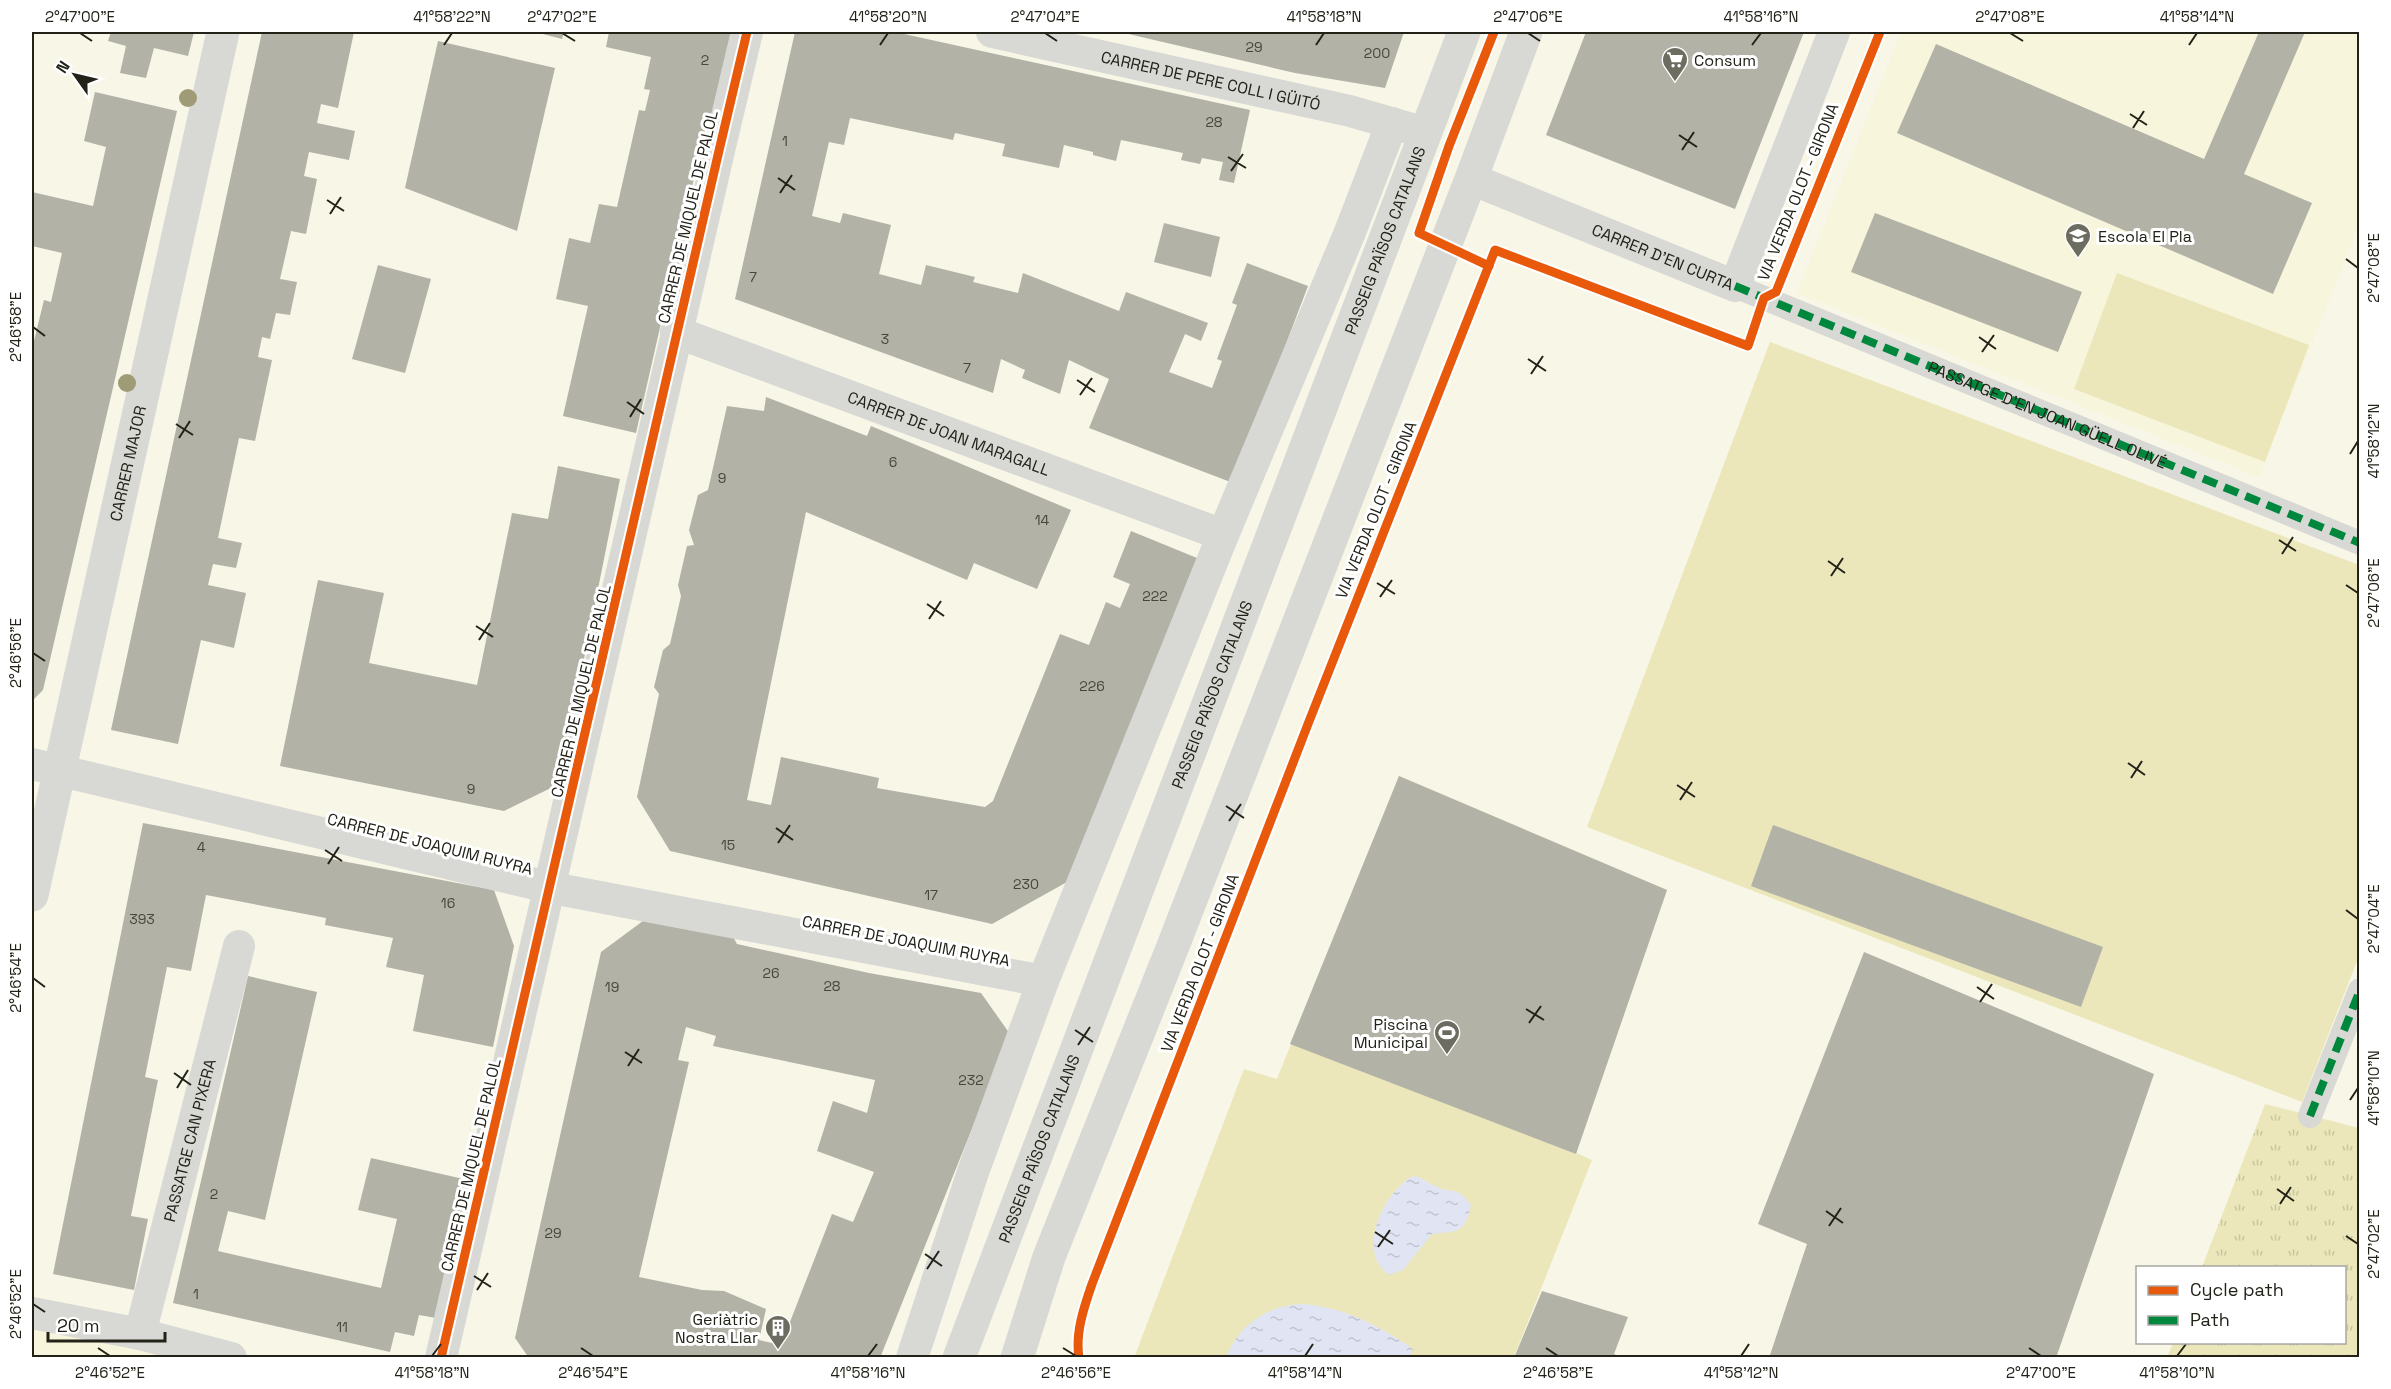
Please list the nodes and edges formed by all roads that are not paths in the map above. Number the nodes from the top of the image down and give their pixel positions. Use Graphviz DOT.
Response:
graph roads {
  1 [pos="223,32"];
  2 [pos="747,32"];
  3 [pos="992,32"];
  4 [pos="1464,32"];
  5 [pos="1526,32"];
  6 [pos="1834,32"];
  7 [pos="1392,123"];
  8 [pos="1426,133"];
  9 [pos="1472,179"];
  10 [pos="1735,286"];
  11 [pos="676,332"];
  12 [pos="1223,535"];
  13 [pos="2360,543"];
  14 [pos="46,767"];
  15 [pos="552,888"];
  16 [pos="32,895"];
  17 [pos="240,946"];
  18 [pos="1043,981"];
  19 [pos="2360,990"];
  20 [pos="2310,1116"];
  21 [pos="32,1313"];
  22 [pos="140,1334"];
  23 [pos="231,1358"];
  24 [pos="441,1358"];
  25 [pos="912,1358"];
  26 [pos="959,1358"];
  27 [pos="1017,1358"];
  1 -- 14 [label="main road, CARRER MAJOR"];
  2 -- 11 [label="street, CARRER DE MIQUEL DE PALOL"];
  3 -- 7 [label="street, CARRER DE PERE COLL I GÜITÓ"];
  4 -- 8 [label="main road, PASSEIG PAÏSOS CATALANS"];
  5 -- 9 [label="main road"];
  6 -- 10 [label="street, CARRER D'EN CURTA"];
  7 -- 8 [label="street, CARRER DE PERE COLL I GÜITÓ"];
  7 -- 12 [label="street"];
  8 -- 26 [label="main road, PASSEIG PAÏSOS CATALANS"];
  9 -- 10 [label="street, CARRER D'EN CURTA"];
  9 -- 27 [label="main road"];
  10 -- 13 [label="street, PASSATGE D'EN JOAN GÜELL OLIVÉ"];
  11 -- 12 [label="street, CARRER DE JOAN MARAGALL"];
  11 -- 15 [label="street, CARRER DE MIQUEL DE PALOL"];
  12 -- 18 [label="street"];
  14 -- 15 [label="street, CARRER DE JOAQUIM RUYRA"];
  14 -- 16 [label="main road, CARRER MAJOR"];
  15 -- 18 [label="street, CARRER DE JOAQUIM RUYRA"];
  15 -- 24 [label="street, CARRER DE MIQUEL DE PALOL"];
  17 -- 22 [label="street, PASSATGE CAN PIXERA"];
  18 -- 25 [label="street"];
  19 -- 20 [label="street"];
  21 -- 22 [label="street"];
  22 -- 23 [label="street"];
}
